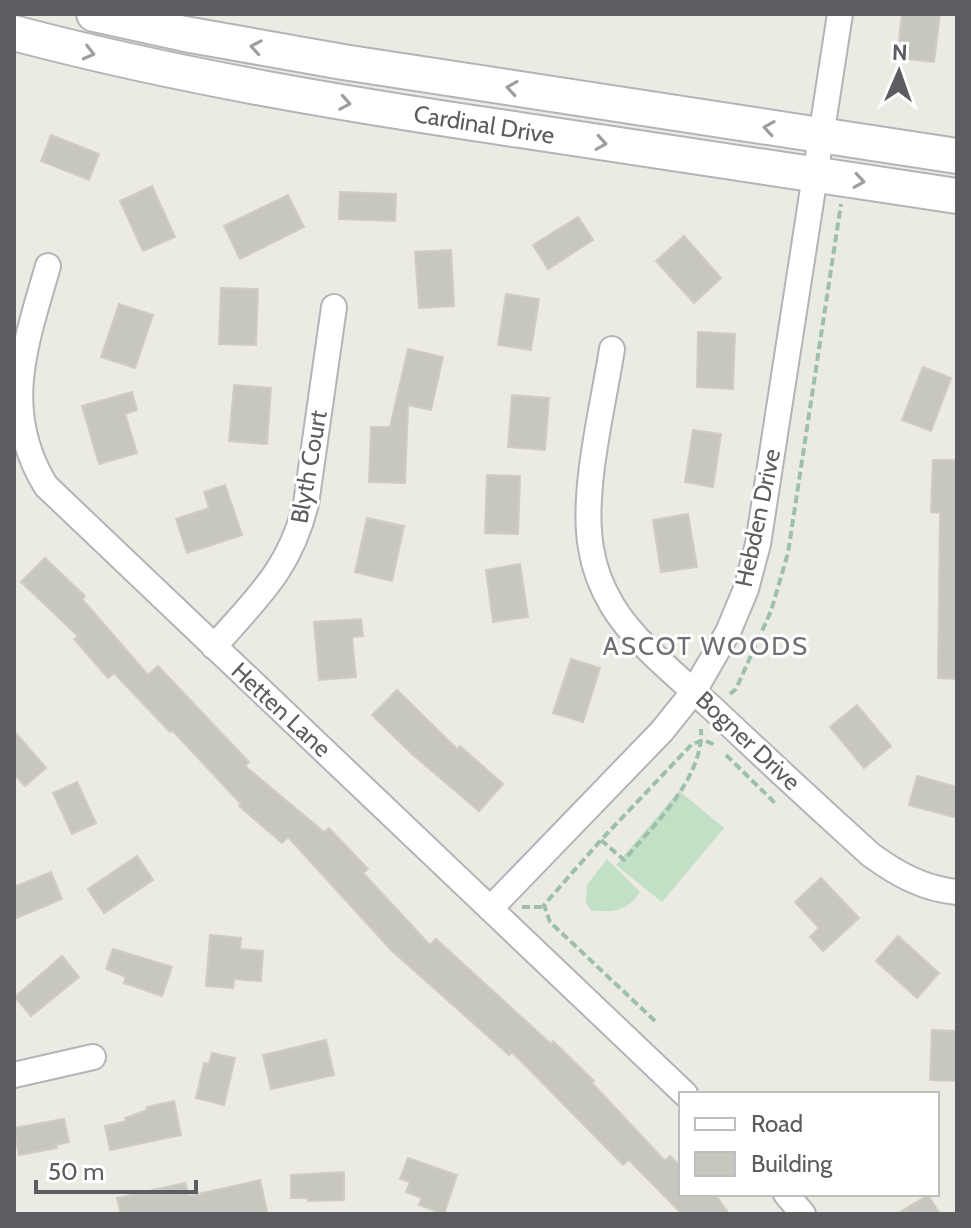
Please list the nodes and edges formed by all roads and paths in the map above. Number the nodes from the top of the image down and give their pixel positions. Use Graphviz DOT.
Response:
graph roads {
  1 [pos="94,14"];
  2 [pos="840,14"];
  3 [pos="14,33"];
  4 [pos="821,135"];
  5 [pos="957,156"];
  6 [pos="815,175"];
  7 [pos="957,196"];
  8 [pos="845,201"];
  9 [pos="48,266"];
  10 [pos="334,307"];
  11 [pos="612,349"];
  12 [pos="214,647"];
  13 [pos="694,691"];
  14 [pos="729,694"];
  15 [pos="701,727"];
  16 [pos="701,740"];
  17 [pos="776,804"];
  18 [pos="601,840"];
  19 [pos="957,892"];
  20 [pos="491,908"];
  21 [pos="655,1021"];
  22 [pos="93,1057"];
  23 [pos="14,1075"];
  24 [pos="683,1092"];
  25 [pos="788,1196"];
  26 [pos="803,1214"];
  4 -- 1 [label="main road, Cardinal Drive, one-way"];
  2 -- 4 [label="street, Hebden Drive"];
  3 -- 6 [label="main road, Cardinal Drive, one-way"];
  4 -- 5 [label="main road, Cardinal Drive"];
  4 -- 6 [label="street, Hebden Drive"];
  6 -- 7 [label="main road, Cardinal Drive, one-way"];
  6 -- 13 [label="street, Hebden Drive"];
  8 -- 14 [label="path"];
  9 -- 12 [label="street, Hetten Lane"];
  10 -- 12 [label="street, Blyth Court"];
  11 -- 13 [label="street, Bogner Drive"];
  12 -- 20 [label="street, Hetten Lane"];
  13 -- 19 [label="street, Bogner Drive"];
  13 -- 20 [label="street, Hebden Drive"];
  15 -- 16 [label="path"];
  16 -- 17 [label="path"];
  16 -- 18 [label="path"];
  16 -- 18 [label="path"];
  18 -- 21 [label="path"];
  20 -- 24 [label="street, Hetten Lane"];
  22 -- 23 [label="street"];
  25 -- 26 [label="street"];
}
